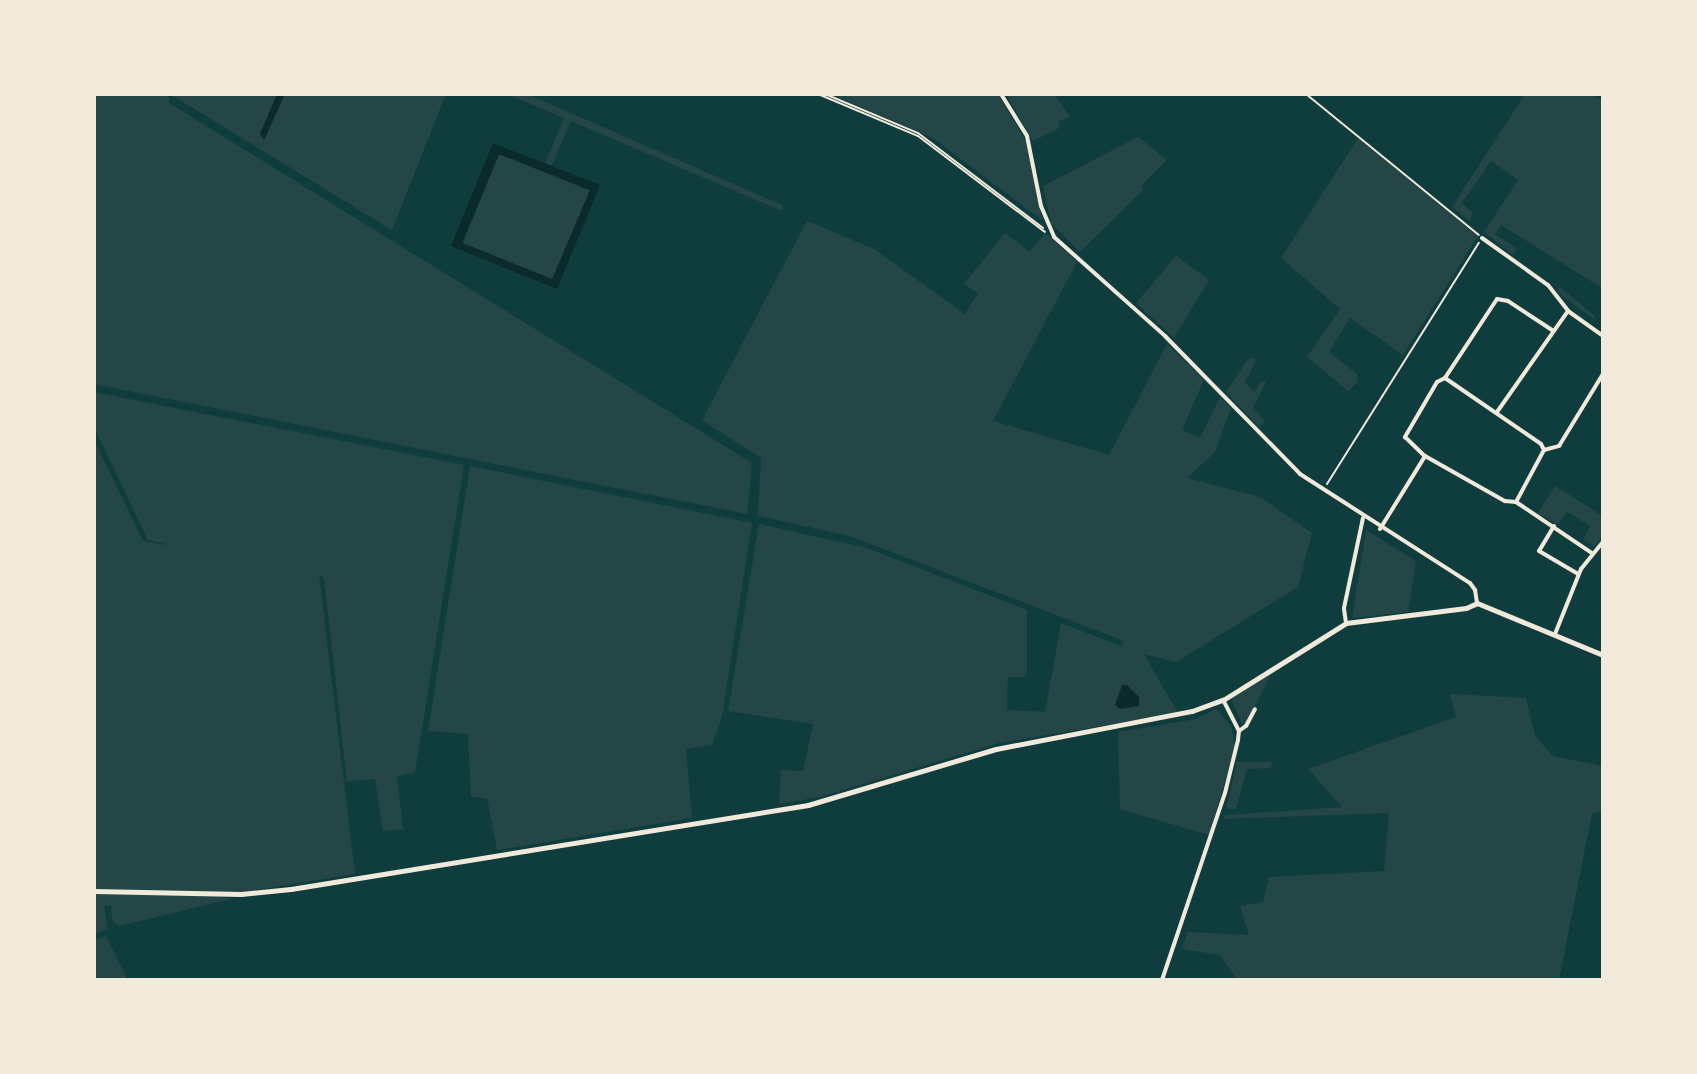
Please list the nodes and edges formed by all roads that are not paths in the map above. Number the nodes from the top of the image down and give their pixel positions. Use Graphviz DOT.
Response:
graph roads {
  1 [pos="1001,94"];
  2 [pos="1482,238"];
  3 [pos="1568,311"];
  4 [pos="1552,330"];
  5 [pos="1603,336"];
  6 [pos="1603,374"];
  7 [pos="1445,378"];
  8 [pos="1497,412"];
  9 [pos="1544,450"];
  10 [pos="1425,456"];
  11 [pos="1516,502"];
  12 [pos="1363,518"];
  13 [pos="1554,526"];
  14 [pos="1380,529"];
  15 [pos="1603,542"];
  16 [pos="1592,553"];
  17 [pos="1579,574"];
  18 [pos="1477,603"];
  19 [pos="1346,623"];
  20 [pos="1555,634"];
  21 [pos="1603,655"];
  22 [pos="1223,700"];
  23 [pos="1255,709"];
  24 [pos="1239,731"];
  25 [pos="94,891"];
  26 [pos="1162,980"];
  1 -- 12 [label="street"];
  2 -- 3 [label="street"];
  3 -- 4 [label="street"];
  3 -- 5 [label="street"];
  4 -- 7 [label="street"];
  4 -- 8 [label="street"];
  6 -- 9 [label="street"];
  7 -- 8 [label="street"];
  7 -- 10 [label="street"];
  8 -- 9 [label="street"];
  9 -- 11 [label="street"];
  10 -- 11 [label="street"];
  10 -- 14 [label="street"];
  11 -- 13 [label="street"];
  12 -- 14 [label="street"];
  12 -- 19 [label="street"];
  13 -- 16 [label="street"];
  13 -- 17 [label="street"];
  14 -- 18 [label="street"];
  15 -- 16 [label="street"];
  16 -- 17 [label="street"];
  17 -- 20 [label="street"];
  18 -- 19 [label="street"];
  18 -- 20 [label="street"];
  19 -- 22 [label="street"];
  20 -- 21 [label="street"];
  22 -- 24 [label="street"];
  22 -- 25 [label="street"];
  23 -- 24 [label="street"];
  24 -- 26 [label="street"];
}
